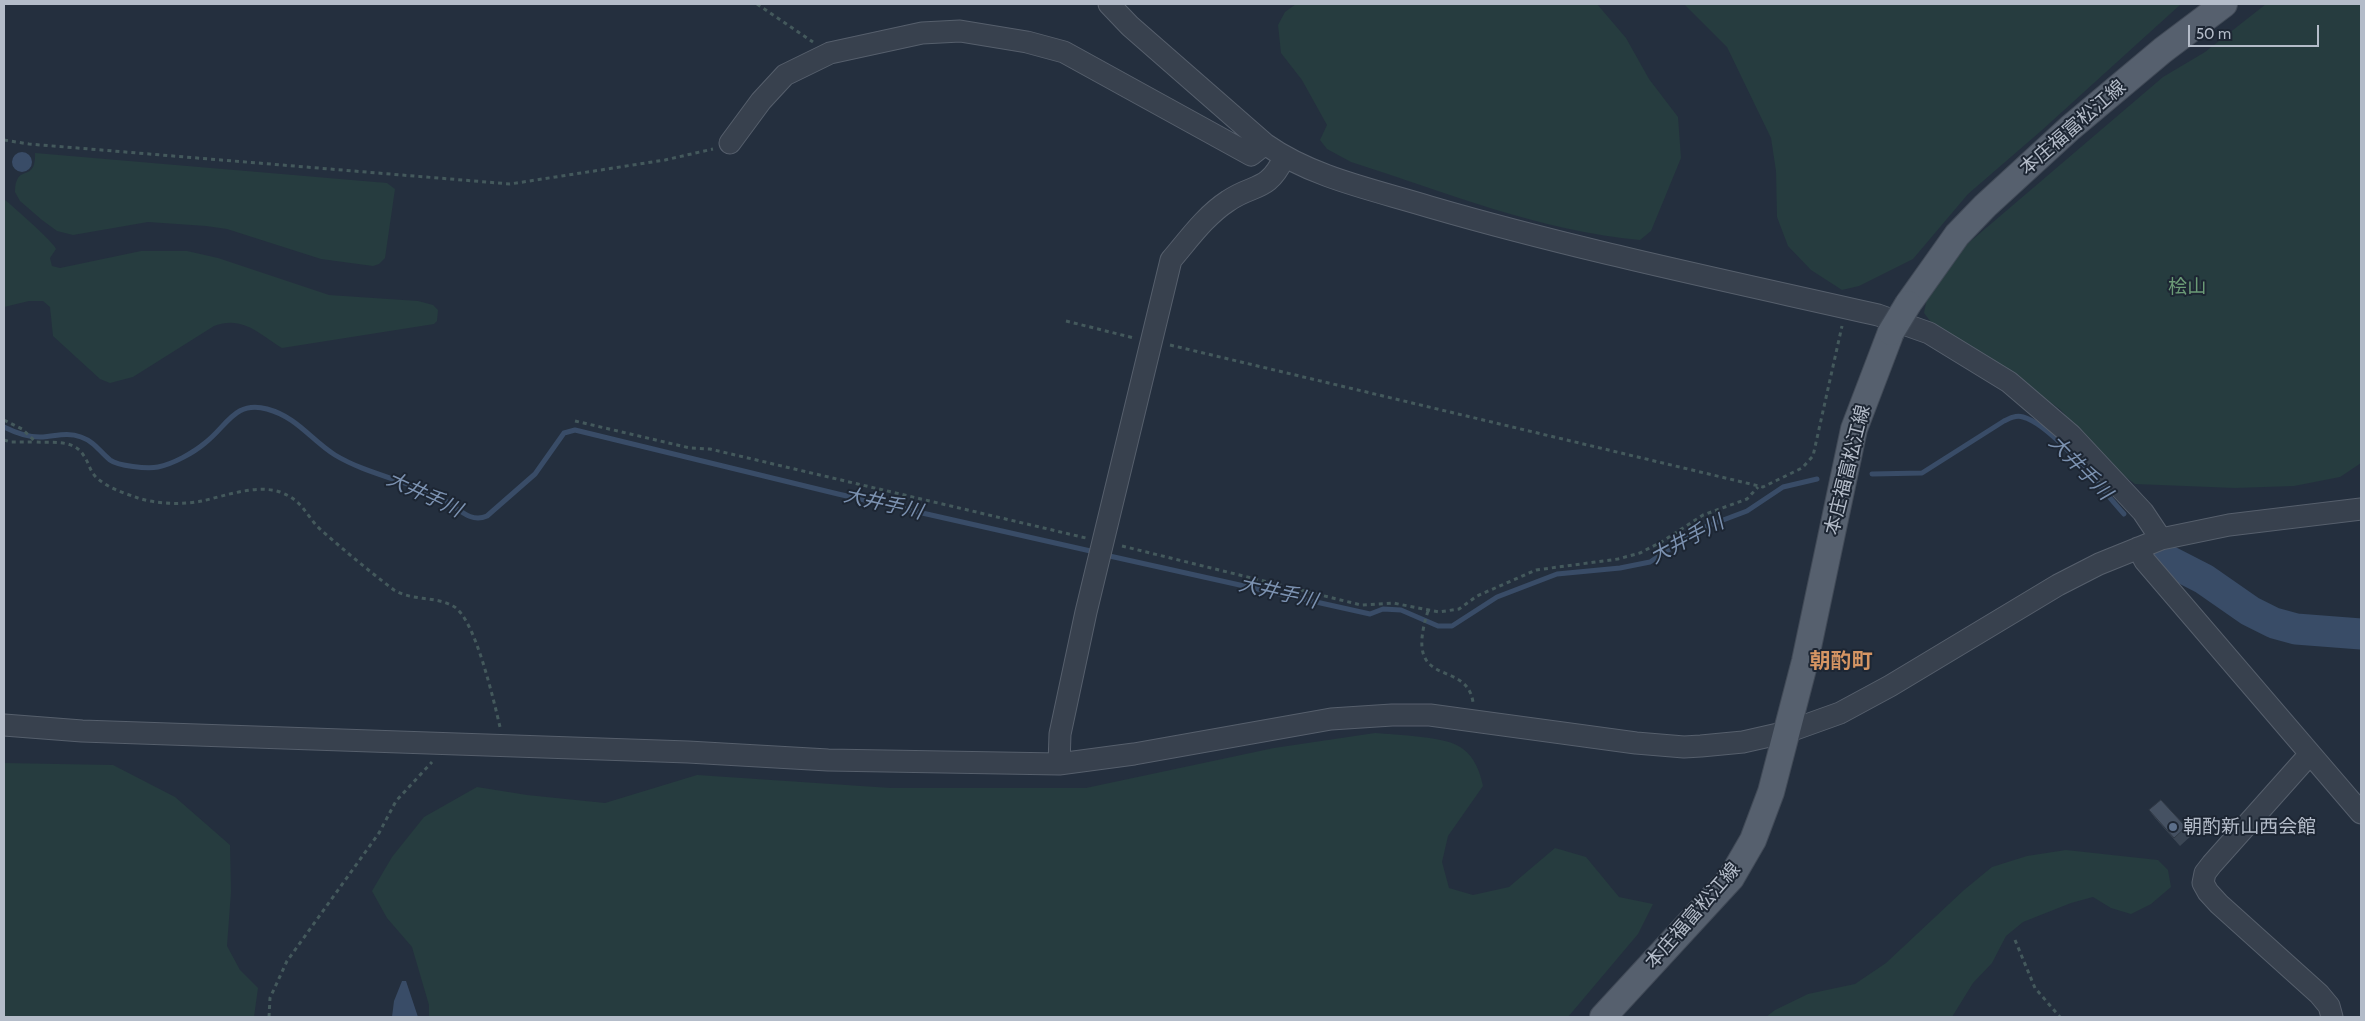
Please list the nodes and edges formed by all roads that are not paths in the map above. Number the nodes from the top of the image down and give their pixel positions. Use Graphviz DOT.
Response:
graph roads {
  1 [pos="1109,4"];
  2 [pos="2224,4"];
  3 [pos="730,143"];
  4 [pos="1265,144"];
  5 [pos="1284,158"];
  6 [pos="2361,509"];
  7 [pos="2161,539"];
  8 [pos="2138,548"];
  9 [pos="4,725"];
  10 [pos="1787,732"];
  11 [pos="2310,754"];
  12 [pos="1059,764"];
  13 [pos="2361,813"];
  14 [pos="1603,1017"];
  15 [pos="2332,1017"];
  1 -- 4 [label="street"];
  2 -- 10 [label="main road, 本庄福富松江線, bridge"];
  3 -- 4 [label="street"];
  4 -- 5 [label="street"];
  5 -- 7 [label="street"];
  5 -- 12 [label="street"];
  6 -- 7 [label="street"];
  7 -- 8 [label="street"];
  8 -- 10 [label="street"];
  8 -- 11 [label="street"];
  9 -- 12 [label="street"];
  10 -- 12 [label="street"];
  10 -- 14 [label="main road, 本庄福富松江線"];
  11 -- 13 [label="street"];
  11 -- 15 [label="street"];
}
